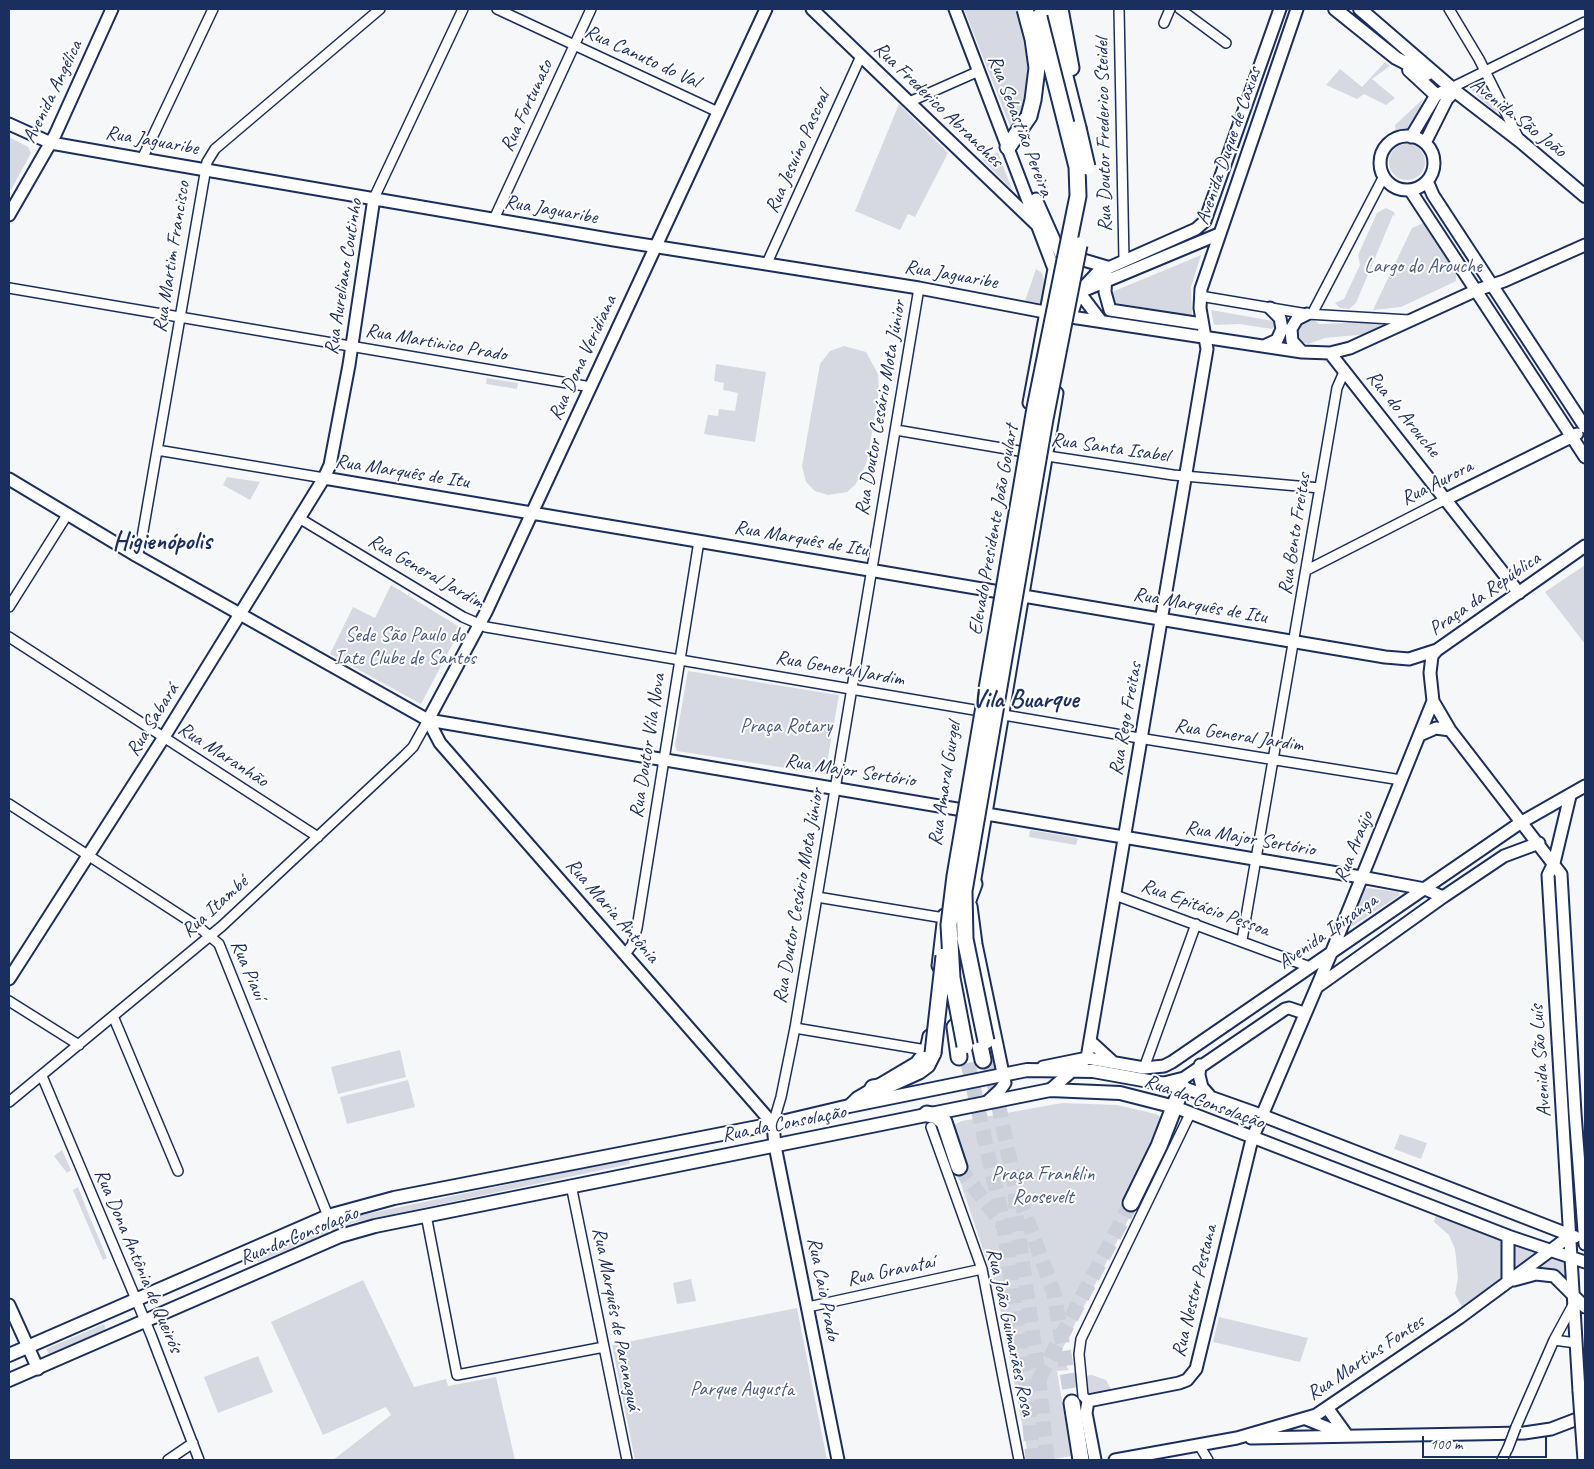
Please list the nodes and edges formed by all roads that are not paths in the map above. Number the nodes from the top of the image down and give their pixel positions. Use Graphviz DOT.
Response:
graph roads {
  1 [pos="112,9"];
  2 [pos="213,9"];
  3 [pos="380,9"];
  4 [pos="463,9"];
  5 [pos="497,9"];
  6 [pos="591,9"];
  7 [pos="766,9"];
  8 [pos="812,9"];
  9 [pos="955,9"];
  10 [pos="1025,9"];
  11 [pos="1037,9"];
  12 [pos="1048,9"];
  13 [pos="1060,9"];
  14 [pos="1119,9"];
  15 [pos="1170,9"];
  16 [pos="1180,9"];
  17 [pos="1280,9"];
  18 [pos="1297,9"];
  19 [pos="1335,9"];
  20 [pos="1360,9"];
  21 [pos="1449,9"];
  22 [pos="1585,22"];
  23 [pos="1164,23"];
  24 [pos="1226,42"];
  25 [pos="575,45"];
  26 [pos="861,56"];
  27 [pos="1396,58"];
  28 [pos="979,71"];
  29 [pos="1485,71"];
  30 [pos="1453,90"];
  31 [pos="1071,95"];
  32 [pos="1436,95"];
  33 [pos="909,102"];
  34 [pos="718,112"];
  35 [pos="9,124"];
  36 [pos="1412,137"];
  37 [pos="1520,141"];
  38 [pos="51,143"];
  39 [pos="1425,143"];
  40 [pos="1011,153"];
  41 [pos="142,159"];
  42 [pos="204,170"];
  43 [pos="1241,172"];
  44 [pos="1384,176"];
  45 [pos="1427,181"];
  46 [pos="1219,184"];
  47 [pos="1410,190"];
  48 [pos="1585,196"];
  49 [pos="374,198"];
  50 [pos="9,215"];
  51 [pos="494,219"];
  52 [pos="1205,221"];
  53 [pos="1039,226"];
  54 [pos="1219,234"];
  55 [pos="1585,245"];
  56 [pos="655,247"];
  57 [pos="1054,253"];
  58 [pos="1124,260"];
  59 [pos="767,263"];
  60 [pos="1107,267"];
  61 [pos="1106,280"];
  62 [pos="1492,285"];
  63 [pos="9,288"];
  64 [pos="919,288"];
  65 [pos="1477,290"];
  66 [pos="1079,292"];
  67 [pos="1200,296"];
  68 [pos="1270,308"];
  69 [pos="1045,312"];
  70 [pos="1310,314"];
  71 [pos="1071,317"];
  72 [pos="180,318"];
  73 [pos="1412,320"];
  74 [pos="1102,321"];
  75 [pos="1202,324"];
  76 [pos="1203,338"];
  77 [pos="1262,346"];
  78 [pos="352,347"];
  79 [pos="1302,352"];
  80 [pos="1330,353"];
  81 [pos="1344,372"];
  82 [pos="591,387"];
  83 [pos="1585,429"];
  84 [pos="896,430"];
  85 [pos="1572,437"];
  86 [pos="157,450"];
  87 [pos="1020,452"];
  88 [pos="1047,456"];
  89 [pos="1585,457"];
  90 [pos="1187,476"];
  91 [pos="324,478"];
  92 [pos="9,479"];
  93 [pos="1320,488"];
  94 [pos="1446,499"];
  95 [pos="532,513"];
  96 [pos="67,515"];
  97 [pos="299,518"];
  98 [pos="699,541"];
  99 [pos="1585,546"];
  100 [pos="136,556"];
  101 [pos="872,570"];
  102 [pos="1306,570"];
  103 [pos="996,591"];
  104 [pos="1519,593"];
  105 [pos="1023,596"];
  106 [pos="9,607"];
  107 [pos="240,615"];
  108 [pos="1162,619"];
  109 [pos="479,624"];
  110 [pos="9,638"];
  111 [pos="1294,641"];
  112 [pos="1438,650"];
  113 [pos="679,660"];
  114 [pos="852,689"];
  115 [pos="1433,701"];
  116 [pos="976,710"];
  117 [pos="1002,715"];
  118 [pos="428,720"];
  119 [pos="447,724"];
  120 [pos="1450,730"];
  121 [pos="1420,735"];
  122 [pos="164,738"];
  123 [pos="436,738"];
  124 [pos="1142,738"];
  125 [pos="663,759"];
  126 [pos="1274,759"];
  127 [pos="1401,780"];
  128 [pos="1585,786"];
  129 [pos="836,788"];
  130 [pos="1570,796"];
  131 [pos="9,804"];
  132 [pos="960,808"];
  133 [pos="986,812"];
  134 [pos="1520,823"];
  135 [pos="318,837"];
  136 [pos="1125,837"];
  137 [pos="1539,843"];
  138 [pos="89,855"];
  139 [pos="1258,860"];
  140 [pos="1554,863"];
  141 [pos="1361,877"];
  142 [pos="974,884"];
  143 [pos="1424,888"];
  144 [pos="1115,895"];
  145 [pos="817,897"];
  146 [pos="1443,897"];
  147 [pos="1196,924"];
  148 [pos="944,926"];
  149 [pos="211,935"];
  150 [pos="1242,940"];
  151 [pos="1332,952"];
  152 [pos="625,954"];
  153 [pos="1310,967"];
  154 [pos="9,979"];
  155 [pos="1318,984"];
  156 [pos="9,1001"];
  157 [pos="1304,1013"];
  158 [pos="113,1016"];
  159 [pos="795,1028"];
  160 [pos="1090,1041"];
  161 [pos="79,1045"];
  162 [pos="930,1052"];
  163 [pos="973,1057"];
  164 [pos="1087,1058"];
  165 [pos="1114,1063"];
  166 [pos="1200,1065"];
  167 [pos="1150,1068"];
  168 [pos="1026,1070"];
  169 [pos="1076,1070"];
  170 [pos="1003,1074"];
  171 [pos="42,1076"];
  172 [pos="1164,1083"];
  173 [pos="1182,1087"];
  174 [pos="873,1088"];
  175 [pos="1050,1090"];
  176 [pos="1211,1097"];
  177 [pos="9,1102"];
  178 [pos="987,1102"];
  179 [pos="849,1106"];
  180 [pos="1175,1107"];
  181 [pos="1190,1114"];
  182 [pos="1261,1115"];
  183 [pos="929,1121"];
  184 [pos="773,1124"];
  185 [pos="1252,1139"];
  186 [pos="775,1146"];
  187 [pos="958,1167"];
  188 [pos="178,1172"];
  189 [pos="571,1185"];
  190 [pos="1131,1203"];
  191 [pos="426,1215"];
  192 [pos="328,1216"];
  193 [pos="1508,1236"];
  194 [pos="1570,1236"];
  195 [pos="1585,1242"];
  196 [pos="1550,1251"];
  197 [pos="1571,1258"];
  198 [pos="1585,1262"];
  199 [pos="982,1270"];
  200 [pos="1508,1282"];
  201 [pos="136,1300"];
  202 [pos="1572,1300"];
  203 [pos="9,1305"];
  204 [pos="1585,1306"];
  205 [pos="808,1307"];
  206 [pos="146,1322"];
  207 [pos="1554,1340"];
  208 [pos="1576,1343"];
  209 [pos="27,1347"];
  210 [pos="604,1347"];
  211 [pos="9,1355"];
  212 [pos="38,1369"];
  213 [pos="9,1380"];
  214 [pos="1088,1400"];
  215 [pos="1072,1403"];
  216 [pos="1328,1408"];
  217 [pos="1585,1416"];
  218 [pos="1306,1418"];
  219 [pos="1347,1436"];
  220 [pos="1237,1438"];
  221 [pos="194,1443"];
  222 [pos="1199,1445"];
  223 [pos="168,1460"];
  224 [pos="199,1460"];
  225 [pos="626,1460"];
  226 [pos="838,1460"];
  227 [pos="1019,1460"];
  228 [pos="1081,1460"];
  229 [pos="1095,1460"];
  230 [pos="1115,1460"];
  231 [pos="1208,1460"];
  232 [pos="1502,1460"];
  233 [pos="1584,1460"];
  1 -- 38 [label="street, Avenida Angélica"];
  2 -- 41 [label="street"];
  3 -- 42 [label="street, Rua Martim Francisco"];
  4 -- 49 [label="street, Rua Aureliano Coutinho"];
  5 -- 25 [label="street, Rua Canuto do Val"];
  6 -- 25 [label="street, Rua Fortunato"];
  7 -- 34 [label="street, Rua Dona Veridiana"];
  8 -- 26 [label="street, Rua Frederico Abranches"];
  9 -- 28 [label="street, Rua Sebastião Pereira"];
  10 -- 40 [label="highway, bridge"];
  11 -- 148 [label="highway, Elevado Presidente João Goulart, bridge"];
  12 -- 31 [label="highway, Elevado Presidente João Goulart"];
  13 -- 31 [label="highway"];
  14 -- 58 [label="street, Rua Doutor Frederico Steidel"];
  15 -- 23 [label="street"];
  16 -- 24 [label="street"];
  17 -- 46 [label="street, Avenida Duque de Caxias"];
  18 -- 43 [label="street, Avenida Duque de Caxias"];
  19 -- 27 [label="main road, Avenida São João"];
  20 -- 30 [label="main road, Avenida São João"];
  21 -- 29 [label="street"];
  22 -- 29 [label="street"];
  25 -- 34 [label="street, Rua Canuto do Val"];
  25 -- 51 [label="street, Rua Fortunato"];
  26 -- 33 [label="street, Rua Frederico Abranches"];
  26 -- 59 [label="street, Rua Jesuíno Pascoal"];
  27 -- 30 [label="main road, Avenida São João"];
  27 -- 32 [label="main road"];
  28 -- 33 [label="street"];
  28 -- 40 [label="street, Rua Sebastião Pereira"];
  29 -- 30 [label="street"];
  29 -- 37 [label="street"];
  30 -- 32 [label="street"];
  30 -- 37 [label="main road, Avenida São João"];
  30 -- 39 [label="street"];
  31 -- 163 [label="highway, Elevado Presidente João Goulart, bridge"];
  32 -- 36 [label="street"];
  33 -- 53 [label="street, Rua Frederico Abranches"];
  34 -- 56 [label="street, Rua Dona Veridiana"];
  35 -- 38 [label="street, Rua Jaguaribe"];
  36 -- 39 [label="street"];
  36 -- 44 [label="street"];
  37 -- 48 [label="main road, Avenida São João"];
  38 -- 41 [label="street, Rua Jaguaribe"];
  38 -- 50 [label="street, Avenida Angélica"];
  39 -- 45 [label="street"];
  40 -- 53 [label="street, Rua Sebastião Pereira"];
  40 -- 57 [label="street"];
  41 -- 42 [label="street, Rua Jaguaribe"];
  42 -- 49 [label="street, Rua Jaguaribe"];
  42 -- 72 [label="street, Rua Martim Francisco"];
  43 -- 46 [label="street"];
  43 -- 54 [label="street, Avenida Duque de Caxias"];
  44 -- 47 [label="street"];
  44 -- 70 [label="street"];
  45 -- 47 [label="street"];
  45 -- 62 [label="street"];
  46 -- 52 [label="street, Avenida Duque de Caxias"];
  47 -- 65 [label="street"];
  49 -- 51 [label="street, Rua Jaguaribe"];
  49 -- 78 [label="street, Rua Aureliano Coutinho"];
  51 -- 56 [label="street, Rua Jaguaribe"];
  52 -- 54 [label="street"];
  52 -- 58 [label="street"];
  53 -- 57 [label="street, Rua Sebastião Pereira"];
  54 -- 61 [label="street"];
  54 -- 67 [label="street, Avenida Duque de Caxias"];
  55 -- 62 [label="street"];
  56 -- 59 [label="street, Rua Jaguaribe"];
  56 -- 82 [label="street, Rua Dona Veridiana"];
  57 -- 60 [label="street"];
  57 -- 66 [label="street"];
  57 -- 69 [label="street"];
  58 -- 60 [label="street"];
  59 -- 64 [label="street, Rua Jaguaribe"];
  60 -- 61 [label="street"];
  60 -- 66 [label="street"];
  61 -- 66 [label="street"];
  61 -- 75 [label="street"];
  62 -- 65 [label="street"];
  62 -- 83 [label="street"];
  63 -- 72 [label="street, Rua Martinico Prado"];
  64 -- 69 [label="street, Rua Jaguaribe"];
  64 -- 84 [label="street, Rua Doutor Cesário Mota Júnior"];
  65 -- 73 [label="street"];
  65 -- 85 [label="street"];
  66 -- 71 [label="street"];
  66 -- 74 [label="street"];
  67 -- 68 [label="street"];
  67 -- 75 [label="street"];
  68 -- 70 [label="street"];
  68 -- 77 [label="street"];
  69 -- 71 [label="street"];
  69 -- 87 [label="street, Rua Amaral Gurgel"];
  70 -- 73 [label="street"];
  70 -- 79 [label="street"];
  71 -- 74 [label="street"];
  71 -- 88 [label="street"];
  72 -- 78 [label="street, Rua Martinico Prado"];
  72 -- 86 [label="street, Rua Martim Francisco"];
  73 -- 80 [label="street"];
  74 -- 76 [label="street"];
  75 -- 76 [label="street"];
  76 -- 77 [label="street"];
  76 -- 90 [label="street, Rua Rego Freitas"];
  77 -- 79 [label="street"];
  78 -- 82 [label="street, Rua Martinico Prado"];
  78 -- 91 [label="street, Rua Aureliano Coutinho"];
  79 -- 80 [label="street"];
  80 -- 81 [label="street, Rua do Arouche"];
  81 -- 93 [label="street, Rua Bento Freitas"];
  81 -- 94 [label="street, Rua do Arouche"];
  82 -- 95 [label="street, Rua Dona Veridiana"];
  83 -- 85 [label="street, Rua Aurora"];
  84 -- 87 [label="street, Rua Santa Isabel"];
  84 -- 101 [label="street, Rua Doutor Cesário Mota Júnior"];
  85 -- 89 [label="street"];
  85 -- 94 [label="street, Rua Aurora"];
  86 -- 91 [label="street, Rua Marquês de Itu"];
  86 -- 100 [label="street, Rua Martim Francisco"];
  87 -- 88 [label="street, Rua Santa Isabel"];
  87 -- 103 [label="street, Rua Amaral Gurgel"];
  88 -- 90 [label="street, Rua Santa Isabel"];
  88 -- 105 [label="street"];
  90 -- 93 [label="street, Rua Santa Isabel"];
  90 -- 108 [label="street, Rua Rego Freitas"];
  91 -- 95 [label="street, Rua Marquês de Itu"];
  91 -- 97 [label="street, Rua Sabará"];
  92 -- 96 [label="street, Rua Major Sertório"];
  93 -- 102 [label="street, Rua Bento Freitas"];
  94 -- 102 [label="street, Rua Aurora"];
  94 -- 104 [label="street, Rua do Arouche"];
  95 -- 98 [label="street, Rua Marquês de Itu"];
  95 -- 109 [label="street, Rua Dona Veridiana"];
  96 -- 100 [label="street, Rua Major Sertório"];
  96 -- 106 [label="street"];
  97 -- 107 [label="street, Rua Sabará"];
  97 -- 109 [label="street, Rua General Jardim"];
  98 -- 101 [label="street, Rua Marquês de Itu"];
  98 -- 113 [label="street, Rua Doutor Vila Nova"];
  99 -- 104 [label="street, Praça da República"];
  100 -- 107 [label="street, Rua Major Sertório"];
  101 -- 103 [label="street, Rua Marquês de Itu"];
  101 -- 114 [label="street, Rua Doutor Cesário Mota Júnior"];
  102 -- 111 [label="street, Rua Bento Freitas"];
  103 -- 105 [label="street, Rua Marquês de Itu"];
  103 -- 116 [label="street, Rua Amaral Gurgel"];
  104 -- 112 [label="street, Praça da República"];
  105 -- 108 [label="street, Rua Marquês de Itu"];
  105 -- 117 [label="street"];
  107 -- 118 [label="street, Rua Major Sertório"];
  107 -- 122 [label="street, Rua Sabará"];
  108 -- 111 [label="street, Rua Marquês de Itu"];
  108 -- 124 [label="street, Rua Rego Freitas"];
  109 -- 113 [label="street, Rua General Jardim"];
  109 -- 118 [label="street, Rua Dona Veridiana"];
  110 -- 122 [label="street, Rua Maranhão"];
  111 -- 112 [label="street, Rua Marquês de Itu"];
  111 -- 126 [label="street, Rua Bento Freitas"];
  112 -- 115 [label="street, Praça da República"];
  113 -- 114 [label="street, Rua General Jardim"];
  113 -- 125 [label="street, Rua Doutor Vila Nova"];
  114 -- 116 [label="street, Rua General Jardim"];
  114 -- 129 [label="street, Rua Doutor Cesário Mota Júnior"];
  115 -- 120 [label="street, Praça da República"];
  115 -- 121 [label="street, Rua Araújo"];
  116 -- 117 [label="street, Rua General Jardim"];
  116 -- 132 [label="street, Rua Amaral Gurgel"];
  117 -- 124 [label="street, Rua General Jardim"];
  117 -- 133 [label="street"];
  118 -- 119 [label="street, Rua Major Sertório"];
  118 -- 123 [label="street, Rua Maria Antônia"];
  118 -- 135 [label="street, Rua Itambé"];
  119 -- 123 [label="street"];
  119 -- 125 [label="street, Rua Major Sertório"];
  120 -- 121 [label="street"];
  120 -- 134 [label="street, Praça da República"];
  121 -- 127 [label="street, Rua Araújo"];
  122 -- 135 [label="street, Rua Maranhão"];
  122 -- 138 [label="street, Rua Sabará"];
  123 -- 152 [label="street, Rua Maria Antônia"];
  124 -- 126 [label="street, Rua General Jardim"];
  124 -- 136 [label="street, Rua Rego Freitas"];
  125 -- 129 [label="street, Rua Major Sertório"];
  125 -- 152 [label="street, Rua Doutor Vila Nova"];
  126 -- 127 [label="street, Rua General Jardim"];
  126 -- 139 [label="street, Rua Bento Freitas"];
  127 -- 141 [label="street, Rua Araújo"];
  128 -- 130 [label="street"];
  129 -- 132 [label="street, Rua Major Sertório"];
  129 -- 145 [label="street, Rua Doutor Cesário Mota Júnior"];
  130 -- 134 [label="street"];
  130 -- 140 [label="street, Avenida São Luís"];
  131 -- 138 [label="street, Rua Piauí"];
  132 -- 133 [label="street, Rua Major Sertório"];
  132 -- 148 [label="street, Rua Amaral Gurgel"];
  133 -- 136 [label="street, Rua Major Sertório"];
  133 -- 142 [label="street"];
  134 -- 137 [label="street, Avenida São Luís"];
  134 -- 143 [label="street, Avenida Ipiranga"];
  135 -- 149 [label="street, Rua Itambé"];
  136 -- 139 [label="street, Rua Major Sertório"];
  136 -- 144 [label="street, Rua Rego Freitas"];
  137 -- 140 [label="street, Avenida São Luís"];
  137 -- 146 [label="street, Avenida Ipiranga"];
  138 -- 149 [label="street, Rua Piauí"];
  138 -- 154 [label="street, Rua Sabará"];
  139 -- 141 [label="street, Rua Major Sertório"];
  139 -- 150 [label="street, Rua Bento Freitas"];
  140 -- 194 [label="street, Avenida São Luís"];
  140 -- 195 [label="street, Avenida São Luís"];
  141 -- 143 [label="street, Rua Major Sertório"];
  141 -- 151 [label="street, Rua Araújo"];
  142 -- 163 [label="highway"];
  142 -- 170 [label="street"];
  143 -- 146 [label="street, Rua Major Sertório"];
  143 -- 151 [label="street, Avenida Ipiranga"];
  144 -- 147 [label="street, Rua Epitácio Pessoa"];
  144 -- 160 [label="street, Rua Rego Freitas"];
  145 -- 148 [label="street"];
  145 -- 159 [label="street, Rua Doutor Cesário Mota Júnior"];
  146 -- 155 [label="street, Avenida Ipiranga"];
  147 -- 150 [label="street, Rua Epitácio Pessoa"];
  147 -- 167 [label="street"];
  148 -- 162 [label="highway, bridge"];
  148 -- 163 [label="highway, Elevado Presidente João Goulart, bridge"];
  149 -- 158 [label="street, Rua Itambé"];
  149 -- 192 [label="street, Rua Piauí"];
  150 -- 153 [label="street, Rua Epitácio Pessoa"];
  151 -- 153 [label="street, Avenida Ipiranga"];
  151 -- 155 [label="street, Rua Araújo"];
  152 -- 184 [label="street, Rua Maria Antônia"];
  153 -- 155 [label="street"];
  153 -- 167 [label="street, Avenida Ipiranga"];
  155 -- 157 [label="street, Rua Araújo"];
  156 -- 161 [label="street"];
  157 -- 166 [label="street"];
  157 -- 182 [label="street, Rua Araújo"];
  158 -- 161 [label="street, Rua Itambé"];
  158 -- 188 [label="street"];
  159 -- 162 [label="street"];
  159 -- 184 [label="street, Rua Doutor Cesário Mota Júnior"];
  160 -- 164 [label="street, Rua Rego Freitas"];
  160 -- 165 [label="street"];
  161 -- 171 [label="street, Rua Itambé"];
  162 -- 174 [label="highway"];
  164 -- 165 [label="street, Rua da Consolação"];
  164 -- 168 [label="street, Rua da Consolação"];
  164 -- 169 [label="street"];
  165 -- 167 [label="street, Rua da Consolação"];
  166 -- 172 [label="street"];
  166 -- 176 [label="street"];
  168 -- 169 [label="main road, Rua da Consolação"];
  168 -- 170 [label="main road, Rua da Consolação"];
  169 -- 172 [label="main road, Rua da Consolação"];
  169 -- 175 [label="street"];
  170 -- 178 [label="street"];
  170 -- 179 [label="main road, Rua da Consolação"];
  171 -- 177 [label="street, Rua Itambé"];
  171 -- 201 [label="street, Rua Dona Antônia de Queirós"];
  172 -- 173 [label="main road, Rua da Consolação"];
  173 -- 176 [label="street, Rua da Consolação"];
  173 -- 180 [label="highway"];
  174 -- 179 [label="street, Rua da Consolação"];
  175 -- 178 [label="main road, Rua da Consolação"];
  175 -- 180 [label="main road, Rua da Consolação"];
  176 -- 182 [label="street, Rua da Consolação"];
  178 -- 183 [label="main road, Rua da Consolação"];
  179 -- 184 [label="main road, Rua da Consolação"];
  180 -- 181 [label="street, Rua da Consolação"];
  180 -- 190 [label="highway"];
  181 -- 185 [label="street, Rua da Consolação"];
  181 -- 214 [label="street"];
  182 -- 185 [label="street, Rua Araújo"];
  182 -- 194 [label="street, Rua da Consolação"];
  183 -- 186 [label="main road, Rua da Consolação"];
  183 -- 187 [label="highway"];
  183 -- 199 [label="street, Rua João Guimarães Rosa"];
  184 -- 186 [label="street, Rua Caio Prado"];
  184 -- 192 [label="main road, Rua da Consolação"];
  185 -- 193 [label="street, Rua da Consolação"];
  185 -- 214 [label="street, Rua Nestor Pestana"];
  186 -- 189 [label="main road, Rua da Consolação"];
  186 -- 205 [label="street, Rua Caio Prado"];
  189 -- 191 [label="main road, Rua da Consolação"];
  189 -- 210 [label="street, Rua Marquês de Paranaguá"];
  191 -- 206 [label="main road, Rua da Consolação"];
  191 -- 210 [label="street"];
  192 -- 201 [label="main road, Rua da Consolação"];
  193 -- 196 [label="street, Rua da Consolação"];
  193 -- 200 [label="street"];
  194 -- 195 [label="street, Rua da Consolação"];
  194 -- 196 [label="street, Rua Martins Fontes"];
  194 -- 197 [label="street, Avenida São Luís"];
  195 -- 197 [label="street"];
  196 -- 197 [label="street, Rua da Consolação"];
  196 -- 200 [label="street, Rua Martins Fontes"];
  197 -- 198 [label="street, Rua da Consolação"];
  197 -- 202 [label="street, Avenida São Luís"];
  199 -- 205 [label="street, Rua Gravataí"];
  199 -- 227 [label="street, Rua João Guimarães Rosa"];
  200 -- 202 [label="street, Rua Martins Fontes"];
  200 -- 216 [label="street, Rua Martins Fontes"];
  201 -- 206 [label="street, Rua Dona Antônia de Queirós"];
  201 -- 209 [label="main road, Rua da Consolação"];
  202 -- 204 [label="street, Rua Martins Fontes"];
  202 -- 207 [label="street"];
  202 -- 208 [label="street, Avenida São Luís"];
  203 -- 209 [label="street"];
  205 -- 226 [label="street, Rua Caio Prado"];
  206 -- 212 [label="main road, Rua da Consolação"];
  206 -- 221 [label="street, Rua Dona Antônia de Queirós"];
  207 -- 208 [label="street"];
  207 -- 232 [label="street, bridge"];
  208 -- 233 [label="street, Avenida São Luís, bridge"];
  209 -- 211 [label="main road, Rua da Consolação"];
  209 -- 212 [label="street"];
  210 -- 225 [label="street, Rua Marquês de Paranaguá"];
  212 -- 213 [label="main road, Rua da Consolação"];
  214 -- 229 [label="street"];
  215 -- 228 [label="highway"];
  216 -- 218 [label="street, Rua Martins Fontes"];
  216 -- 219 [label="street"];
  217 -- 219 [label="street"];
  218 -- 219 [label="street"];
  218 -- 220 [label="street, Rua Martins Fontes"];
  219 -- 220 [label="street"];
  220 -- 222 [label="street, Rua Martins Fontes"];
  221 -- 223 [label="street"];
  221 -- 224 [label="street, Rua Dona Antônia de Queirós"];
  222 -- 230 [label="street, Rua Martins Fontes"];
  222 -- 231 [label="street"];
}
